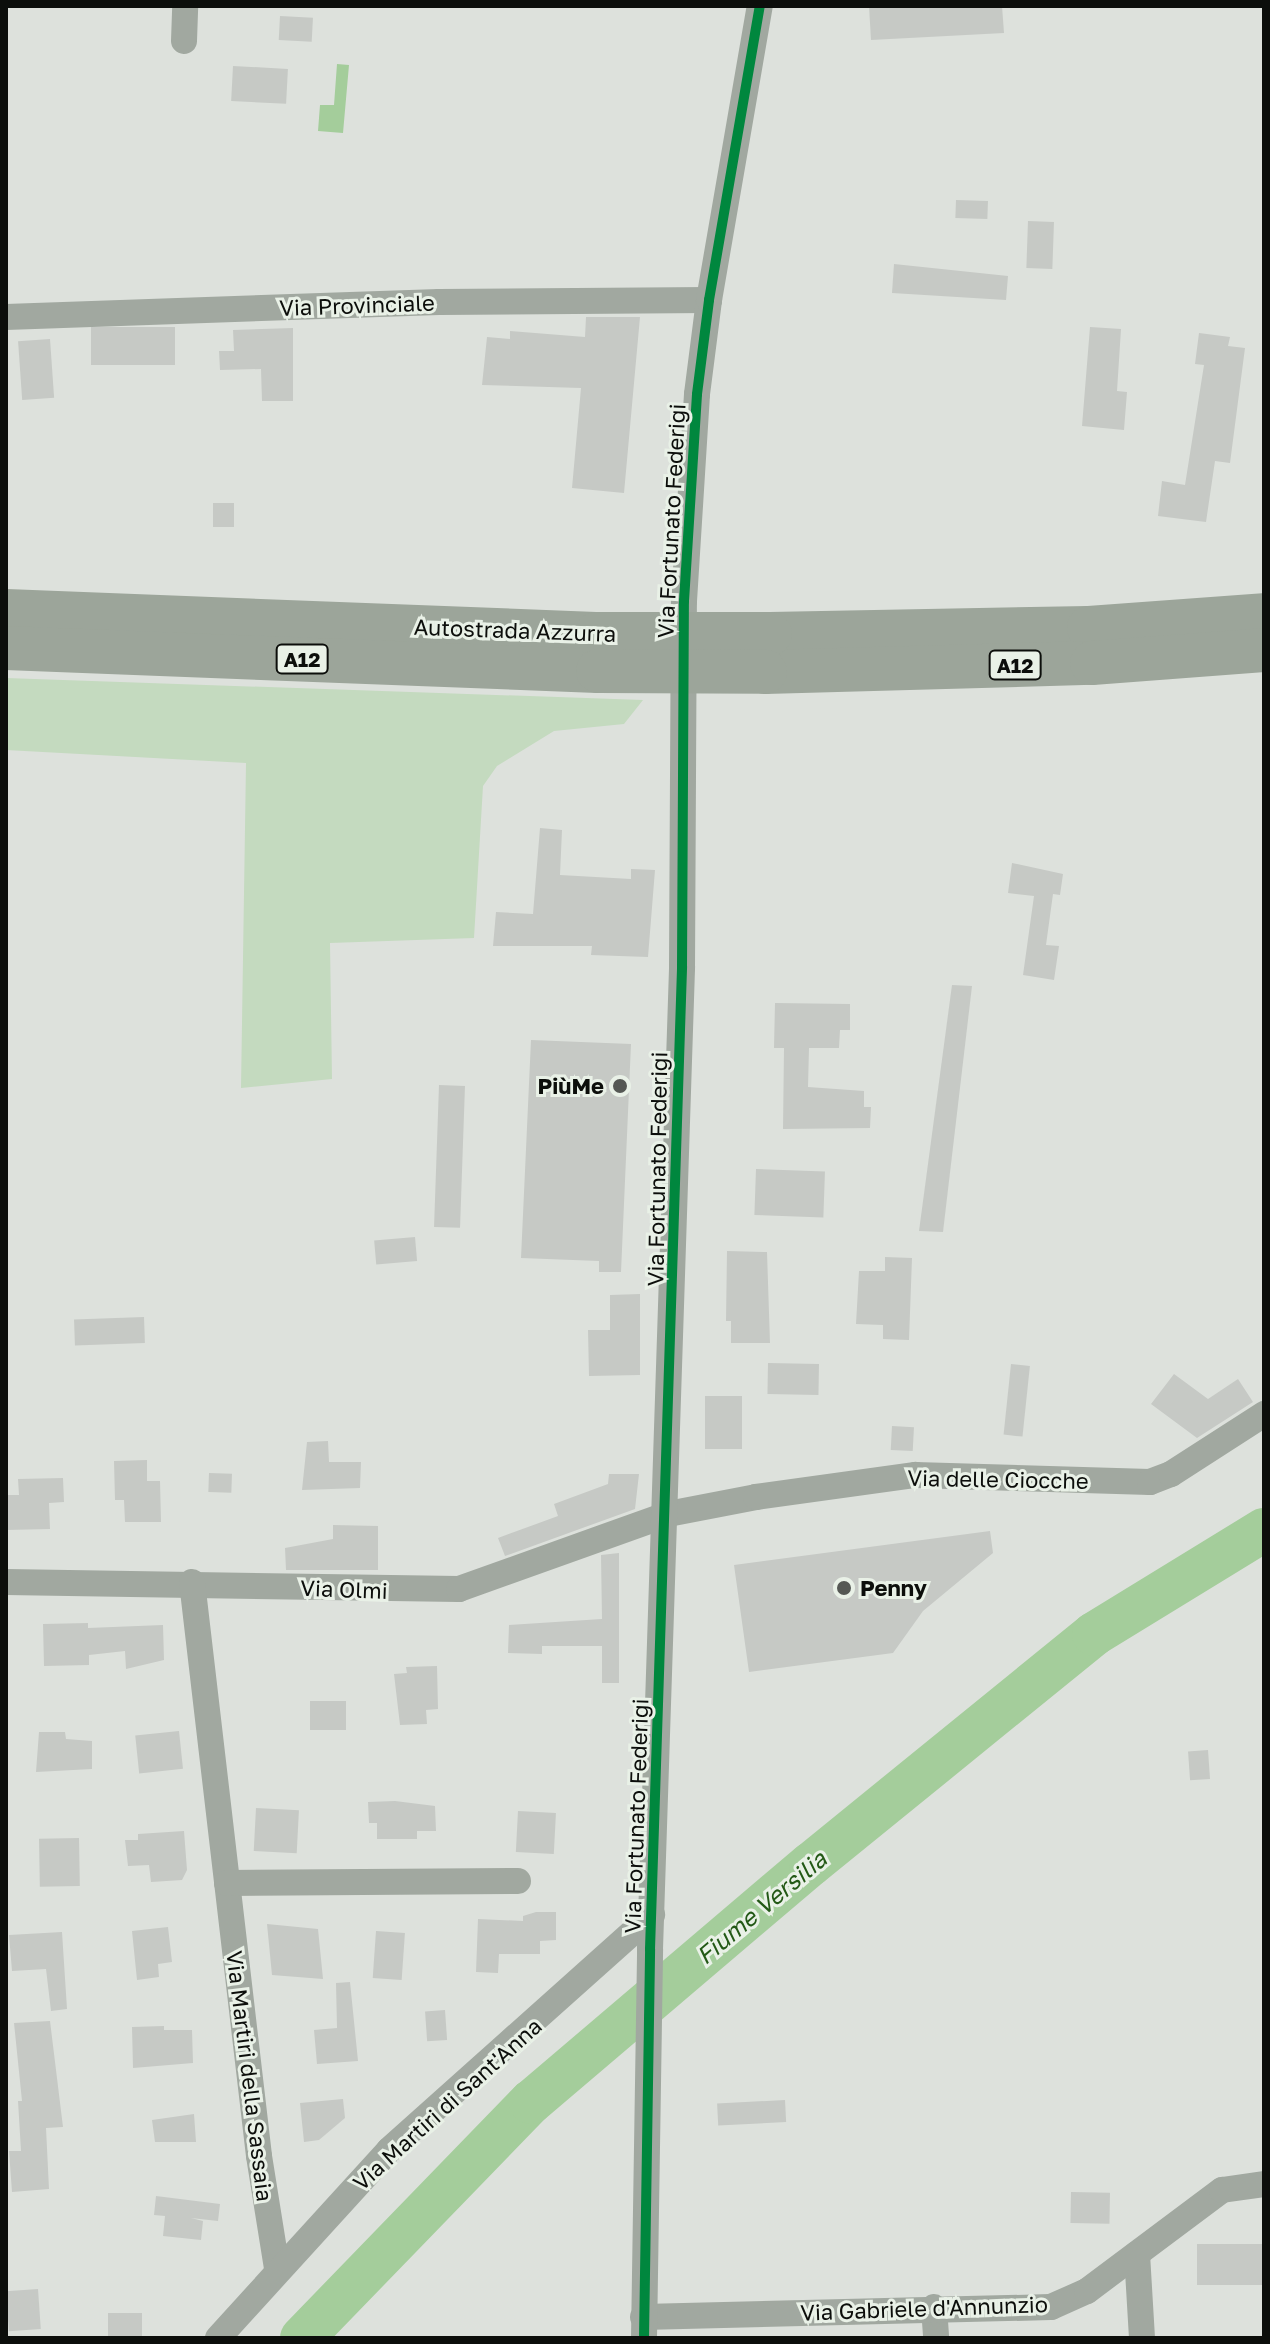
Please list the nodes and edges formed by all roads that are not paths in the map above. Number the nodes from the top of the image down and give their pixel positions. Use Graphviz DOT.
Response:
graph roads {
  1 [pos="185,6"];
  2 [pos="760,6"];
  3 [pos="184,41"];
  4 [pos="709,300"];
  5 [pos="6,317"];
  6 [pos="6,611"];
  7 [pos="1264,615"];
  8 [pos="6,648"];
  9 [pos="1264,650"];
  10 [pos="597,652"];
  11 [pos="768,653"];
  12 [pos="1264,1414"];
  13 [pos="668,1514"];
  14 [pos="6,1582"];
  15 [pos="192,1582"];
  16 [pos="518,1881"];
  17 [pos="227,1883"];
  18 [pos="652,1915"];
  19 [pos="1264,2184"];
  20 [pos="1137,2254"];
  21 [pos="277,2269"];
  22 [pos="934,2307"];
  23 [pos="644,2328"];
  24 [pos="218,2338"];
  25 [pos="936,2338"];
  26 [pos="1142,2338"];
  1 -- 3 [label="street"];
  2 -- 4 [label="street, Via Fortunato Federigi"];
  4 -- 5 [label="street, Via Provinciale"];
  4 -- 13 [label="street, Via Fortunato Federigi"];
  6 -- 10 [label="highway, Autostrada Azzurra / A12"];
  7 -- 11 [label="highway, Autostrada Azzurra / A12"];
  8 -- 10 [label="highway, Autostrada Azzurra / A12"];
  9 -- 11 [label="highway, Autostrada Azzurra / A12"];
  10 -- 11 [label="highway, Autostrada Azzurra / A12, bridge"];
  12 -- 13 [label="street, Via delle Ciocche"];
  13 -- 15 [label="street, Via Olmi"];
  13 -- 18 [label="street, Via Fortunato Federigi"];
  14 -- 15 [label="street, Via Olmi"];
  15 -- 17 [label="street, Via Martiri della Sassaia"];
  16 -- 17 [label="street"];
  17 -- 21 [label="street, Via Martiri della Sassaia"];
  18 -- 21 [label="street, Via Martiri di Sant'Anna"];
  18 -- 23 [label="street, Via Fortunato Federigi"];
  19 -- 20 [label="street, Via Gabriele d'Annunzio"];
  20 -- 22 [label="street, Via Gabriele d'Annunzio"];
  20 -- 26 [label="street"];
  21 -- 24 [label="street, Via Martiri di Sant'Anna"];
  22 -- 23 [label="street, Via Gabriele d'Annunzio"];
  22 -- 25 [label="street"];
}
